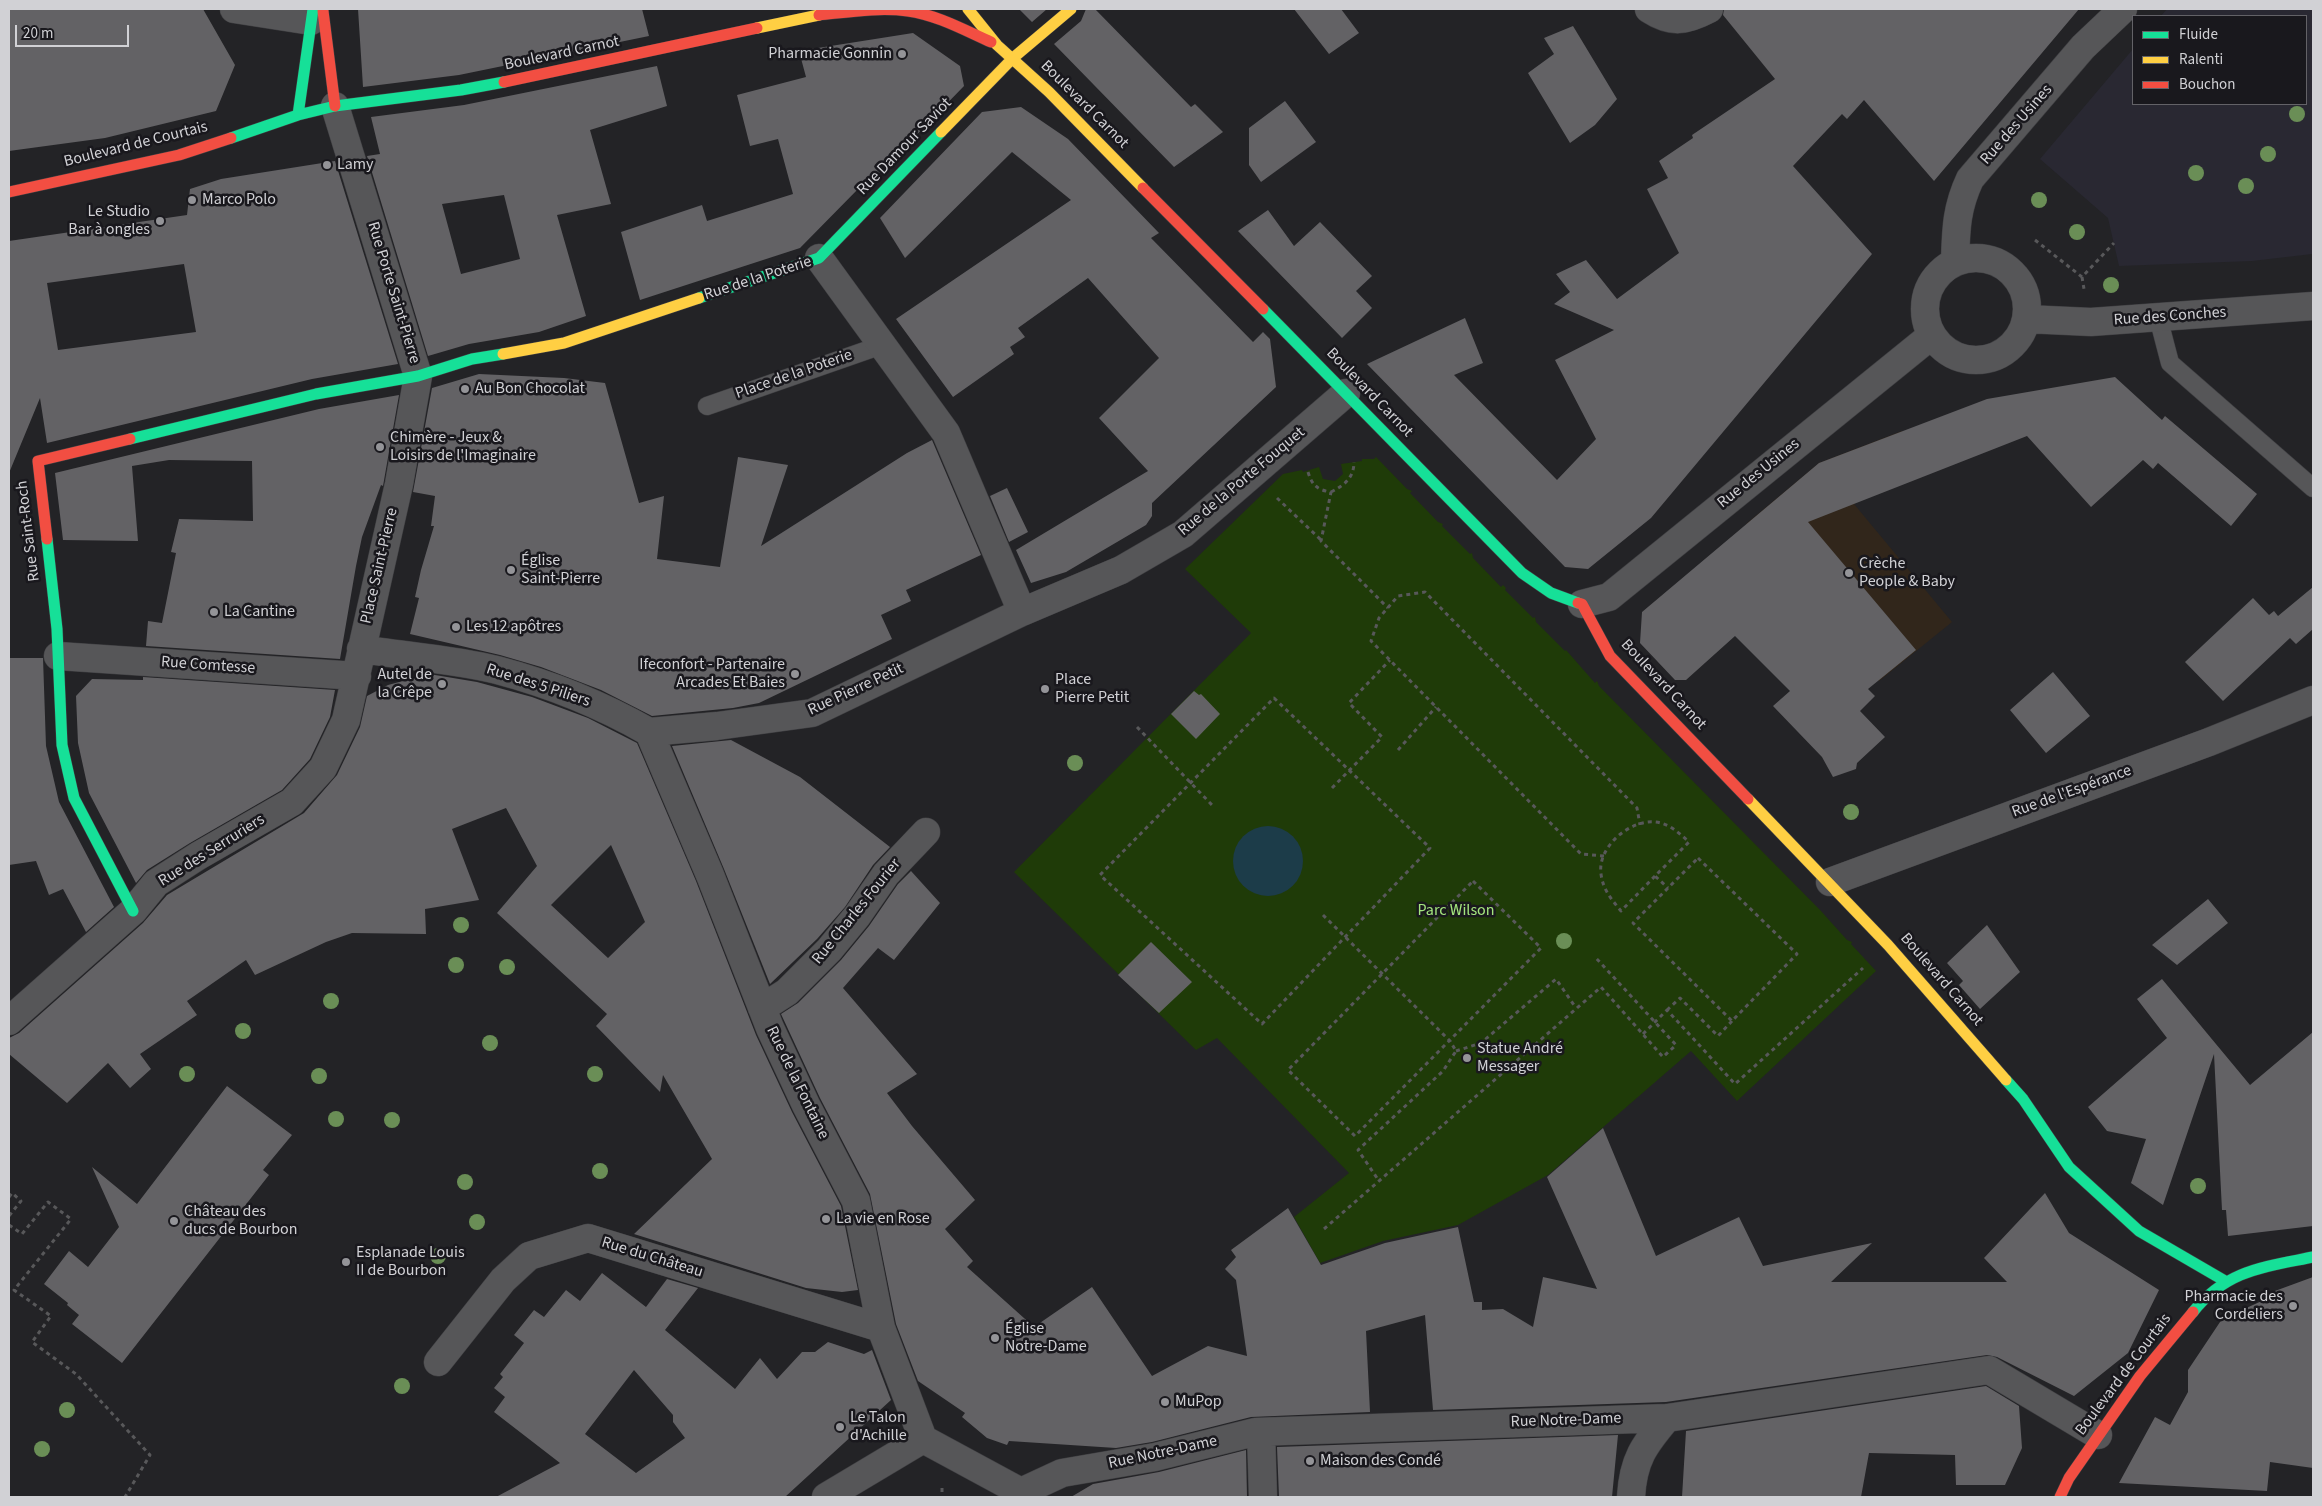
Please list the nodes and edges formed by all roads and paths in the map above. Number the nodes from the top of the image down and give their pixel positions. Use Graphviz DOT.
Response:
graph roads {
  1 [pos="234,9"];
  2 [pos="968,9"];
  3 [pos="1071,9"];
  4 [pos="1649,9"];
  5 [pos="1709,9"];
  6 [pos="2123,9"];
  7 [pos="824,12"];
  8 [pos="315,13"];
  9 [pos="997,45"];
  10 [pos="1014,58"];
  11 [pos="334,106"];
  12 [pos="298,115"];
  13 [pos="9,192"];
  14 [pos="2035,240"];
  15 [pos="2114,242"];
  16 [pos="819,258"];
  17 [pos="1955,262"];
  18 [pos="2313,306"];
  19 [pos="2158,318"];
  20 [pos="2026,319"];
  21 [pos="1932,335"];
  22 [pos="882,345"];
  23 [pos="418,376"];
  24 [pos="1346,393"];
  25 [pos="707,406"];
  26 [pos="1354,462"];
  27 [pos="1308,471"];
  28 [pos="400,484"];
  29 [pos="2313,488"];
  30 [pos="1331,492"];
  31 [pos="1275,496"];
  32 [pos="1321,541"];
  33 [pos="1582,604"];
  34 [pos="1388,608"];
  35 [pos="1022,612"];
  36 [pos="361,649"];
  37 [pos="58,656"];
  38 [pos="1390,660"];
  39 [pos="358,676"];
  40 [pos="2313,700"];
  41 [pos="1436,707"];
  42 [pos="1137,727"];
  43 [pos="649,732"];
  44 [pos="1398,750"];
  45 [pos="1349,770"];
  46 [pos="1190,784"];
  47 [pos="1332,788"];
  48 [pos="1212,805"];
  49 [pos="1640,824"];
  50 [pos="926,832"];
  51 [pos="1604,856"];
  52 [pos="1655,876"];
  53 [pos="1830,882"];
  54 [pos="1668,888"];
  55 [pos="133,911"];
  56 [pos="1323,915"];
  57 [pos="1345,937"];
  58 [pos="1596,958"];
  59 [pos="1868,963"];
  60 [pos="1382,973"];
  61 [pos="762,1008"];
  62 [pos="1576,1008"];
  63 [pos="1667,1010"];
  64 [pos="9,1021"];
  65 [pos="1732,1021"];
  66 [pos="1655,1023"];
  67 [pos="1643,1034"];
  68 [pos="1450,1041"];
  69 [pos="1456,1051"];
  70 [pos="1379,1181"];
  71 [pos="9,1197"];
  72 [pos="9,1216"];
  73 [pos="9,1225"];
  74 [pos="1324,1229"];
  75 [pos="2313,1257"];
  76 [pos="2225,1281"];
  77 [pos="881,1328"];
  78 [pos="438,1362"];
  79 [pos="1667,1418"];
  80 [pos="1261,1432"];
  81 [pos="2098,1435"];
  82 [pos="923,1439"];
  83 [pos="1021,1495"];
  84 [pos="125,1497"];
  85 [pos="826,1497"];
  86 [pos="1263,1497"];
  87 [pos="1631,1497"];
  88 [pos="2060,1497"];
  1 -- 8 [label="street"];
  2 -- 9 [label="street, Boulevard Carnot"];
  3 -- 10 [label="street, Rue Damour Saviot"];
  4 -- 5 [label="street"];
  6 -- 17 [label="street, Rue des Usines"];
  7 -- 9 [label="street, Boulevard Carnot"];
  7 -- 11 [label="street, Boulevard Carnot"];
  8 -- 11 [label="street"];
  8 -- 12 [label="street"];
  9 -- 10 [label="street, Boulevard Carnot"];
  10 -- 16 [label="street, Rue Damour Saviot"];
  10 -- 24 [label="street, Boulevard Carnot"];
  11 -- 12 [label="street, Boulevard Carnot"];
  11 -- 23 [label="street, Rue Porte Saint-Pierre"];
  12 -- 13 [label="street, Boulevard de Courtais"];
  14 -- 15 [label="path"];
  16 -- 22 [label="street, Rue de la Poterie"];
  16 -- 23 [label="street, Rue de la Poterie"];
  17 -- 20 [label="street"];
  17 -- 21 [label="street"];
  18 -- 19 [label="street, Rue des Conches"];
  19 -- 20 [label="street, Rue des Conches"];
  19 -- 29 [label="lane"];
  20 -- 21 [label="street"];
  21 -- 33 [label="street, Rue des Usines"];
  22 -- 25 [label="lane, Place de la Poterie"];
  22 -- 35 [label="street, Rue de la Poterie"];
  23 -- 28 [label="street, Rue Porte Saint-Pierre"];
  23 -- 37 [label="street, Rue Saint-Roch"];
  24 -- 33 [label="street, Boulevard Carnot"];
  24 -- 35 [label="street, Rue de la Porte Fouquet"];
  26 -- 30 [label="path"];
  27 -- 30 [label="path"];
  28 -- 36 [label="street, Place Saint-Pierre"];
  30 -- 32 [label="path"];
  31 -- 32 [label="path"];
  32 -- 34 [label="path"];
  33 -- 53 [label="street, Boulevard Carnot"];
  34 -- 38 [label="path"];
  34 -- 49 [label="path"];
  35 -- 43 [label="street, Rue Pierre Petit"];
  36 -- 39 [label="street, Rue des Serruriers"];
  36 -- 43 [label="street, Rue des 5 Piliers"];
  37 -- 39 [label="street, Rue Comtesse"];
  37 -- 55 [label="street, Rue Saint-Roch"];
  38 -- 41 [label="path"];
  38 -- 45 [label="path"];
  39 -- 55 [label="street, Rue des Serruriers"];
  40 -- 53 [label="street, Rue de l'Espérance"];
  41 -- 44 [label="path"];
  41 -- 51 [label="path"];
  42 -- 46 [label="path"];
  43 -- 61 [label="street, Rue de la Fontaine"];
  45 -- 46 [label="path"];
  45 -- 47 [label="path"];
  45 -- 57 [label="path"];
  46 -- 48 [label="path"];
  46 -- 57 [label="path"];
  49 -- 51 [label="path"];
  49 -- 52 [label="path"];
  50 -- 61 [label="street, Rue Charles Fourier"];
  51 -- 52 [label="path"];
  52 -- 54 [label="path"];
  53 -- 76 [label="street, Boulevard Carnot"];
  54 -- 65 [label="path"];
  54 -- 65 [label="path"];
  55 -- 64 [label="street, Rue des Serruriers"];
  56 -- 57 [label="path"];
  57 -- 60 [label="path"];
  58 -- 66 [label="path"];
  59 -- 63 [label="path"];
  60 -- 68 [label="path"];
  60 -- 68 [label="path"];
  60 -- 68 [label="path"];
  61 -- 77 [label="street, Rue de la Fontaine"];
  62 -- 67 [label="path"];
  62 -- 69 [label="path"];
  62 -- 70 [label="path"];
  63 -- 65 [label="path"];
  63 -- 66 [label="path"];
  66 -- 67 [label="path"];
  66 -- 67 [label="path"];
  68 -- 69 [label="path"];
  69 -- 70 [label="path"];
  70 -- 74 [label="path"];
  71 -- 72 [label="path"];
  73 -- 84 [label="path"];
  75 -- 76 [label="street, Boulevard de Courtais"];
  76 -- 81 [label="street, Boulevard de Courtais"];
  77 -- 78 [label="street, Rue du Château"];
  77 -- 82 [label="street, Rue de la Fontaine"];
  79 -- 80 [label="street, Rue Notre-Dame"];
  79 -- 81 [label="street, Rue Notre-Dame"];
  79 -- 87 [label="street"];
  80 -- 83 [label="street, Rue Notre-Dame"];
  80 -- 86 [label="street"];
  81 -- 88 [label="street, Boulevard de Courtais"];
  82 -- 83 [label="street"];
  82 -- 85 [label="street"];
}
